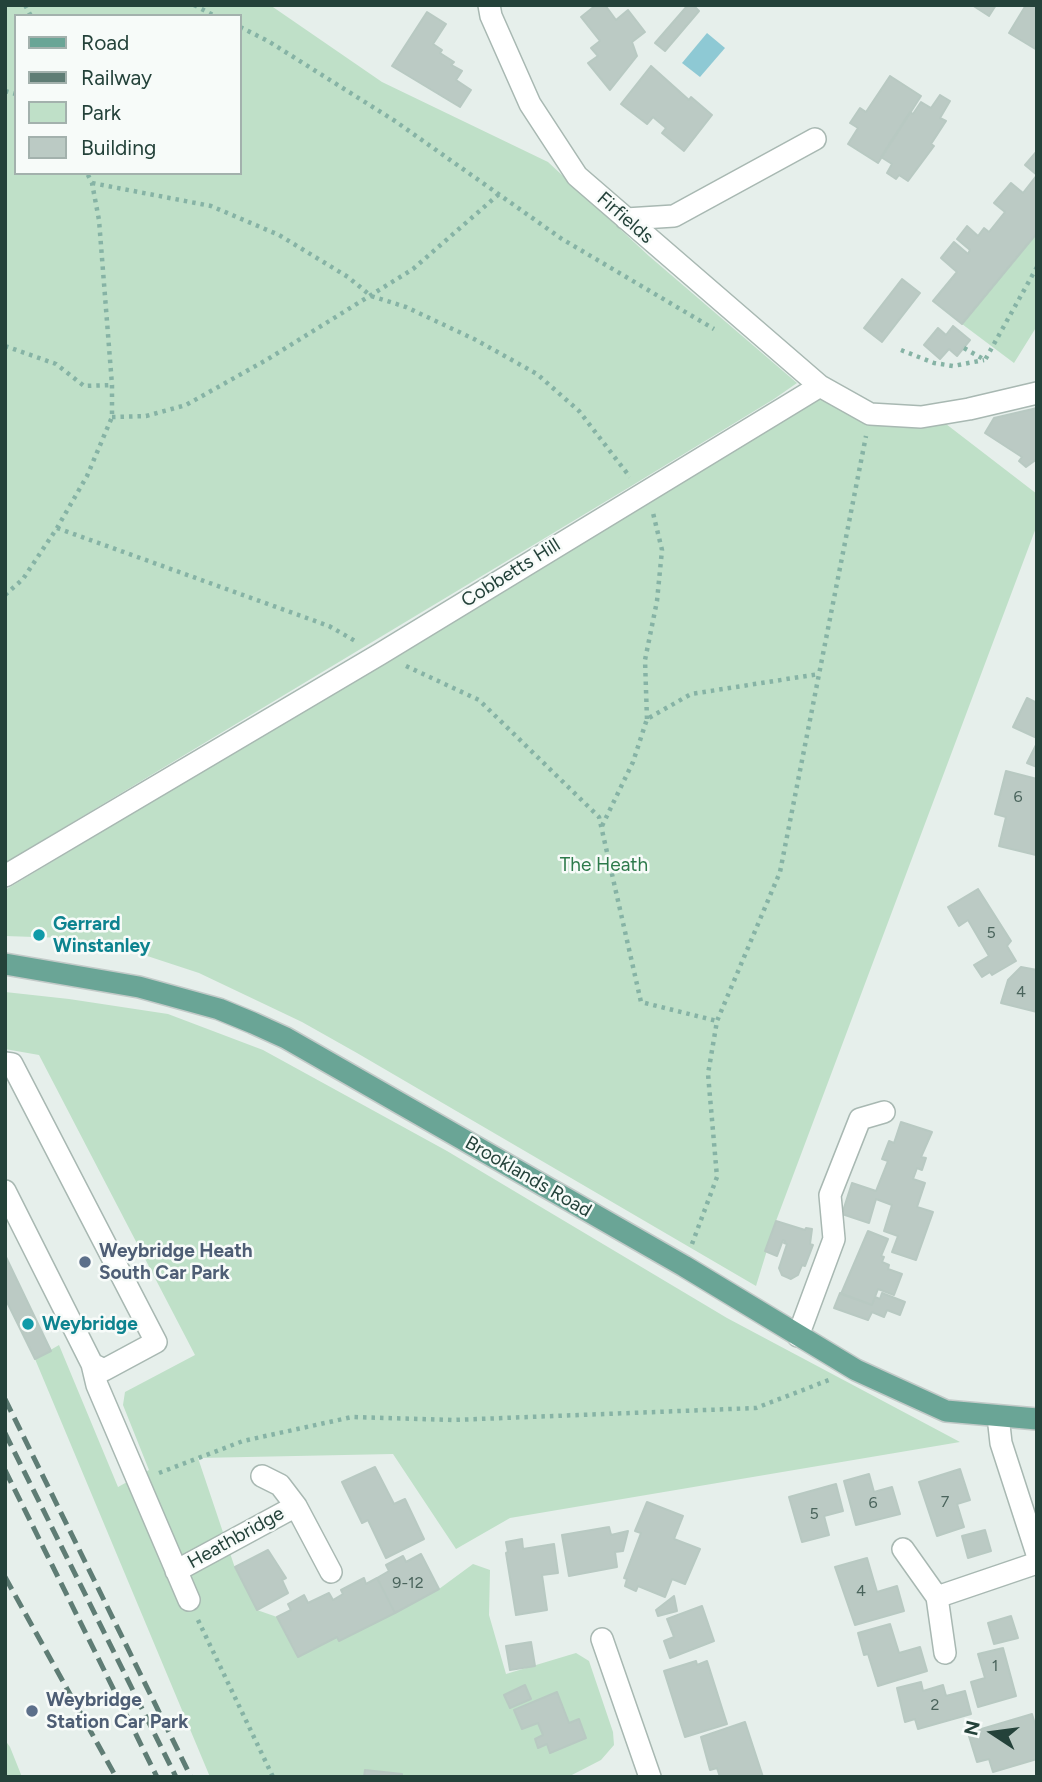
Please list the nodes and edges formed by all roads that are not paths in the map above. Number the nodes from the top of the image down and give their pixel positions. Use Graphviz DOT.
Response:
graph roads {
  1 [pos="489,5"];
  2 [pos="815,139"];
  3 [pos="626,219"];
  4 [pos="820,386"];
  5 [pos="1037,393"];
  6 [pos="5,876"];
  7 [pos="5,964"];
  8 [pos="5,1063"];
  9 [pos="884,1112"];
  10 [pos="5,1191"];
  11 [pos="798,1336"];
  12 [pos="92,1364"];
  13 [pos="998,1416"];
  14 [pos="1037,1419"];
  15 [pos="262,1476"];
  16 [pos="296,1506"];
  17 [pos="902,1549"];
  18 [pos="1037,1554"];
  19 [pos="1037,1563"];
  20 [pos="176,1571"];
  21 [pos="331,1572"];
  22 [pos="937,1597"];
  23 [pos="189,1600"];
  24 [pos="602,1639"];
  25 [pos="945,1653"];
  26 [pos="650,1777"];
  1 -- 3 [label="street, Firfields"];
  2 -- 3 [label="street"];
  3 -- 4 [label="street, Firfields"];
  4 -- 5 [label="street"];
  4 -- 6 [label="street, Cobbetts Hill"];
  7 -- 11 [label="main road, Brooklands Road"];
  8 -- 12 [label="street"];
  9 -- 11 [label="street"];
  10 -- 12 [label="street"];
  11 -- 13 [label="main road, Brooklands Road"];
  12 -- 20 [label="street"];
  13 -- 14 [label="main road, Brooklands Road"];
  13 -- 18 [label="street"];
  15 -- 16 [label="street, Heathbridge"];
  16 -- 20 [label="street, Heathbridge"];
  16 -- 21 [label="street, Heathbridge"];
  17 -- 22 [label="street"];
  19 -- 22 [label="street"];
  20 -- 23 [label="street"];
  22 -- 25 [label="street"];
  24 -- 26 [label="street"];
}
